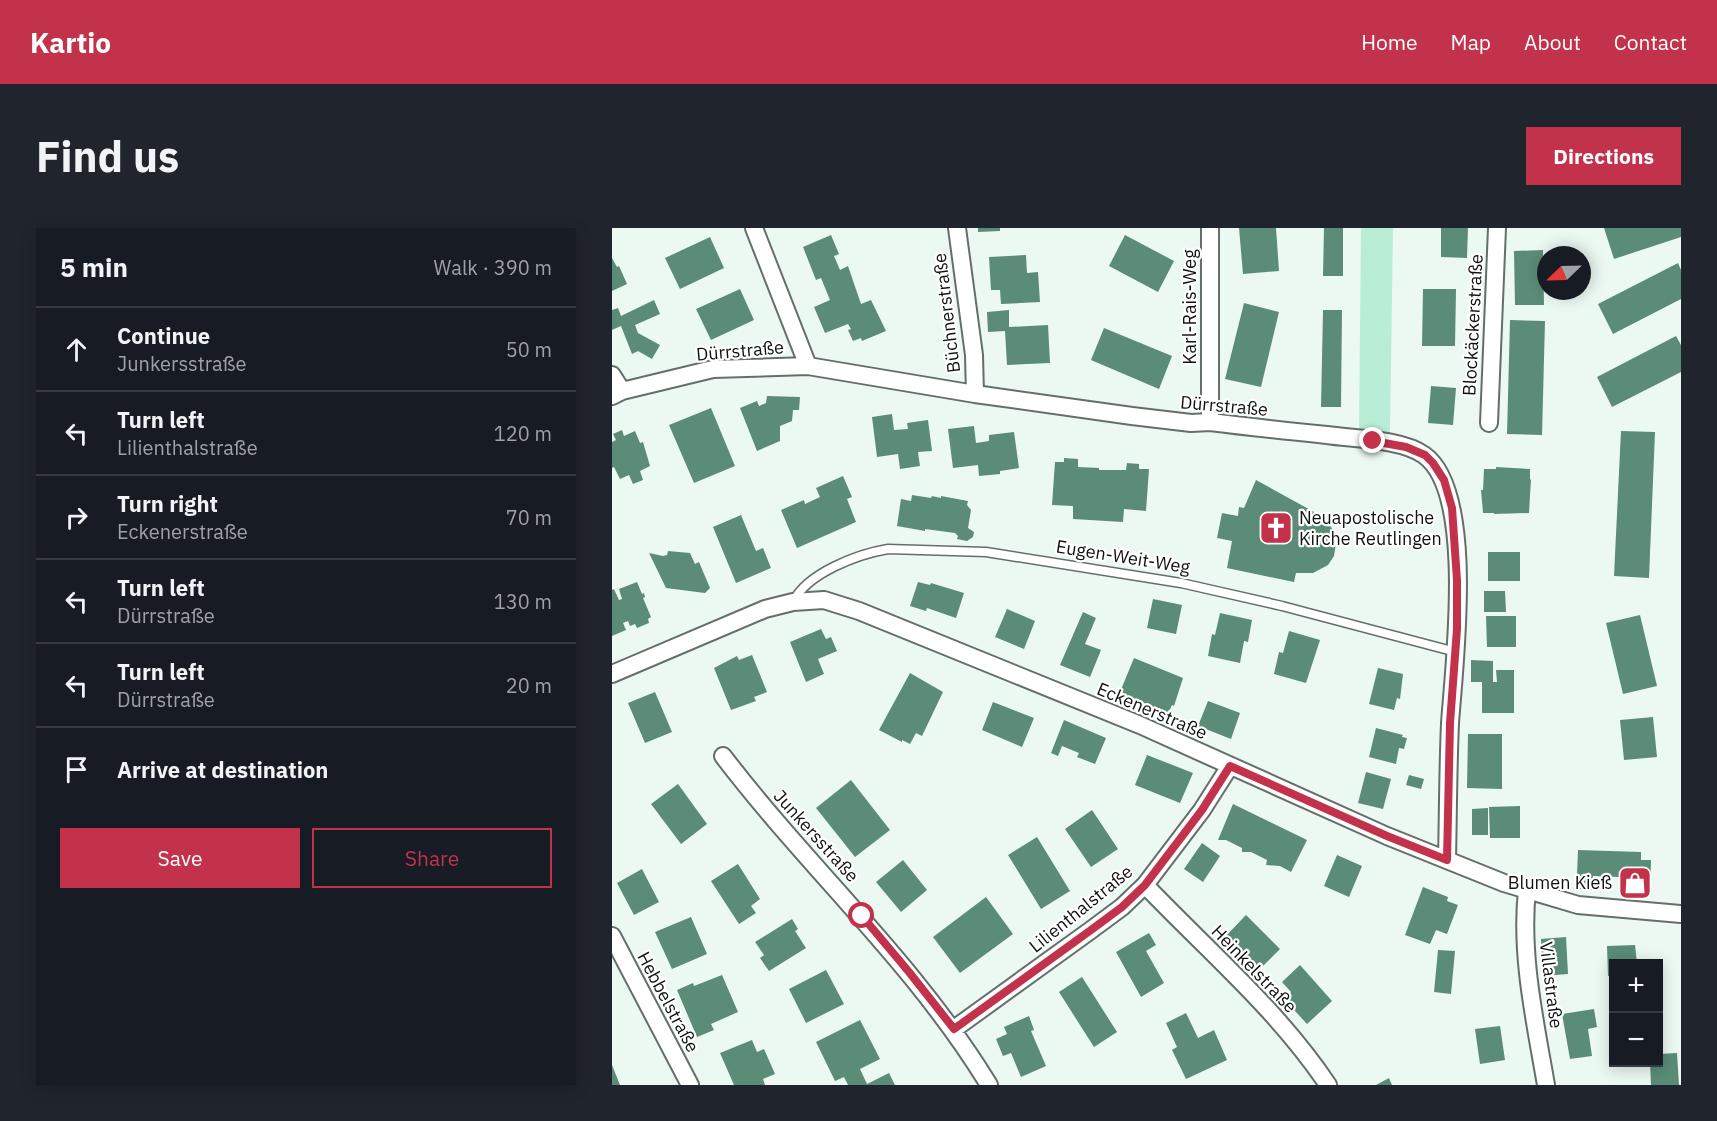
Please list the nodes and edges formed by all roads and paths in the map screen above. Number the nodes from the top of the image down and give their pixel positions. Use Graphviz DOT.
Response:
graph roads {
  1 [pos="754,228"];
  2 [pos="957,228"];
  3 [pos="1210,228"];
  4 [pos="1497,228"];
  5 [pos="808,366"];
  6 [pos="612,375"];
  7 [pos="617,393"];
  8 [pos="975,394"];
  9 [pos="1210,422"];
  10 [pos="1489,423"];
  11 [pos="793,602"];
  12 [pos="1456,652"];
  13 [pos="612,674"];
  14 [pos="723,756"];
  15 [pos="1230,766"];
  16 [pos="1447,860"];
  17 [pos="1145,885"];
  18 [pos="1527,890"];
  19 [pos="1681,915"];
  20 [pos="612,936"];
  21 [pos="954,1029"];
  22 [pos="690,1085"];
  23 [pos="989,1085"];
  24 [pos="1328,1085"];
  25 [pos="1546,1085"];
  1 -- 5 [label="street"];
  2 -- 8 [label="street, Büchnerstraße"];
  3 -- 9 [label="street, Karl-Rais-Weg"];
  4 -- 10 [label="street, Blockäckerstraße"];
  5 -- 7 [label="street, Dürrstraße"];
  5 -- 8 [label="street, Dürrstraße"];
  6 -- 7 [label="street"];
  8 -- 9 [label="street, Dürrstraße"];
  9 -- 12 [label="street, Dürrstraße"];
  11 -- 12 [label="lane, Eugen-Weit-Weg"];
  11 -- 13 [label="street, Eckenerstraße"];
  11 -- 15 [label="street, Eckenerstraße"];
  12 -- 16 [label="street, Dürrstraße"];
  14 -- 21 [label="street, Junkersstraße"];
  15 -- 16 [label="street, Eckenerstraße"];
  15 -- 17 [label="street, Lilienthalstraße"];
  16 -- 18 [label="street, Eckenerstraße"];
  17 -- 21 [label="street, Lilienthalstraße"];
  17 -- 24 [label="street, Heinkelstraße"];
  18 -- 19 [label="street, Eckenerstraße"];
  18 -- 25 [label="street, Villastraße"];
  20 -- 22 [label="street, Hebbelstraße"];
  21 -- 23 [label="street, Junkersstraße"];
}
